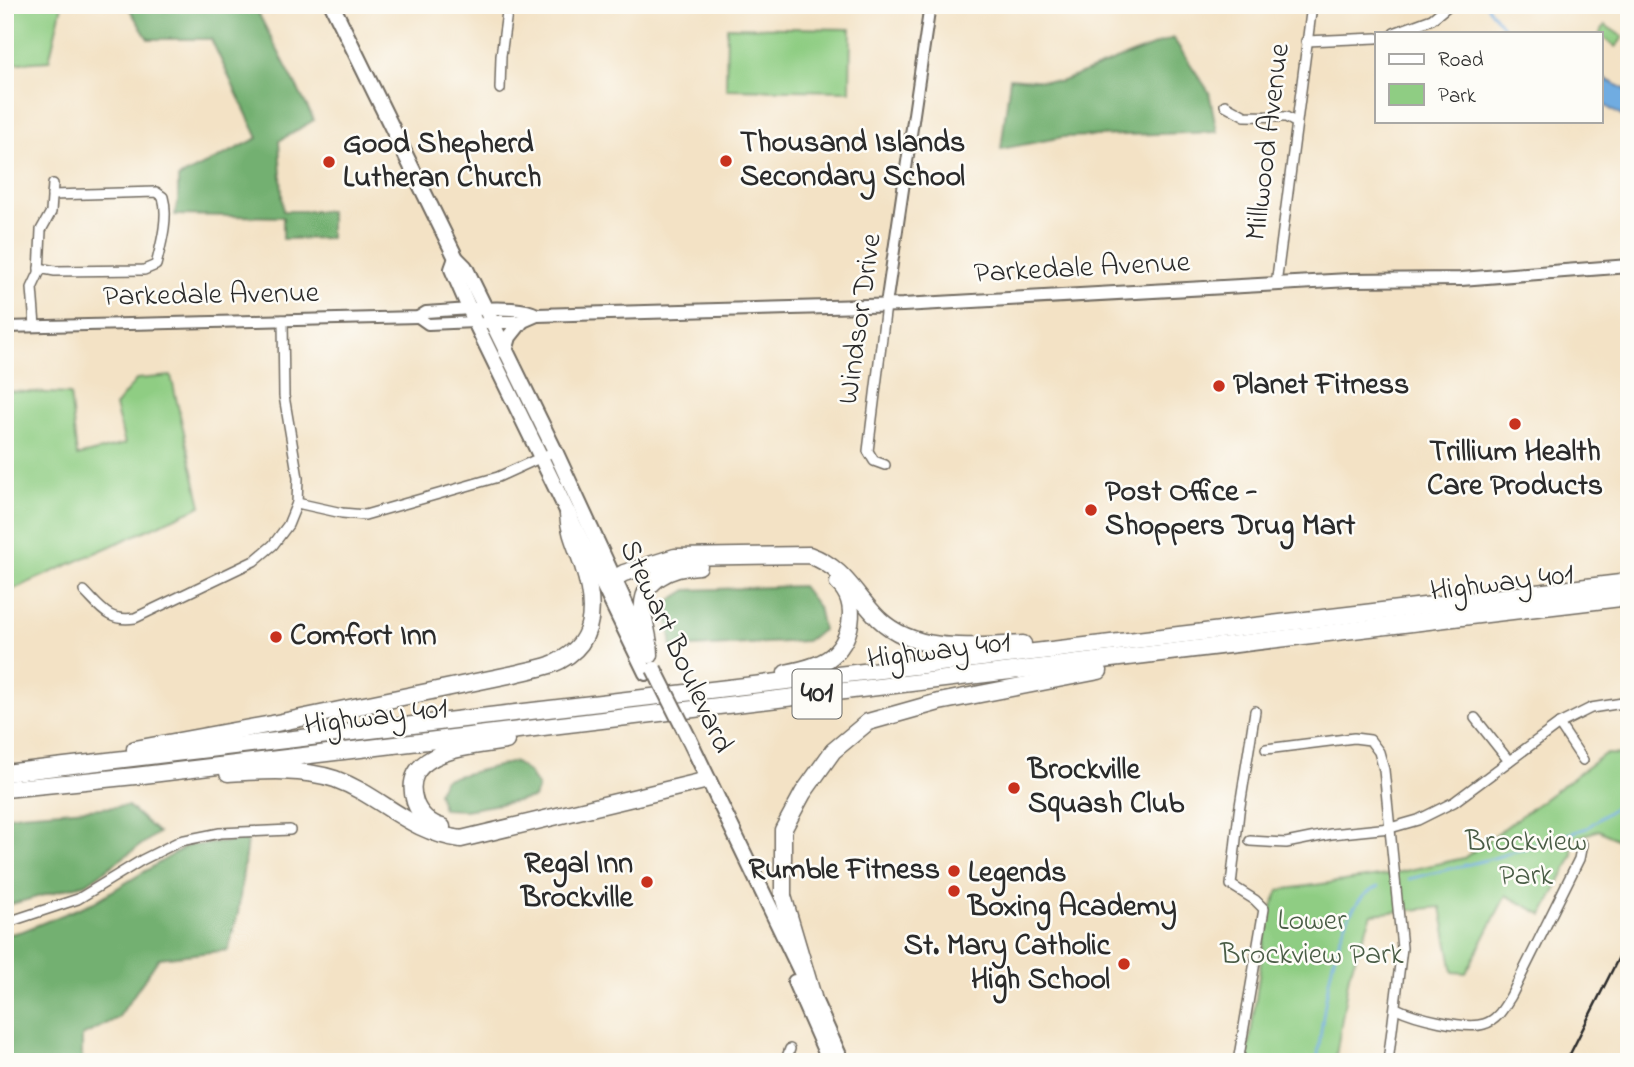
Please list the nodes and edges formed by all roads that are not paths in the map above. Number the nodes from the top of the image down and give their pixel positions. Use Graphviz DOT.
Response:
graph roads {
  1 [pos="332,5"];
  2 [pos="508,5"];
  3 [pos="930,5"];
  4 [pos="1312,5"];
  5 [pos="1449,5"];
  6 [pos="1397,32"];
  7 [pos="1375,38"];
  8 [pos="1306,41"];
  9 [pos="500,89"];
  10 [pos="1225,105"];
  11 [pos="1295,122"];
  12 [pos="53,184"];
  13 [pos="52,195"];
  14 [pos="456,258"];
  15 [pos="1629,266"];
  16 [pos="39,268"];
  17 [pos="1276,285"];
  18 [pos="887,305"];
  19 [pos="473,315"];
  20 [pos="537,315"];
  21 [pos="489,316"];
  22 [pos="283,320"];
  23 [pos="522,322"];
  24 [pos="35,326"];
  25 [pos="5,327"];
  26 [pos="505,351"];
  27 [pos="555,451"];
  28 [pos="540,459"];
  29 [pos="885,465"];
  30 [pos="297,503"];
  31 [pos="568,514"];
  32 [pos="609,581"];
  33 [pos="1629,582"];
  34 [pos="84,591"];
  35 [pos="1629,597"];
  36 [pos="1130,641"];
  37 [pos="1203,649"];
  38 [pos="650,665"];
  39 [pos="652,697"];
  40 [pos="1629,702"];
  41 [pos="1255,710"];
  42 [pos="1475,718"];
  43 [pos="564,724"];
  44 [pos="1559,724"];
  45 [pos="1266,749"];
  46 [pos="1583,760"];
  47 [pos="1508,761"];
  48 [pos="59,768"];
  49 [pos="5,773"];
  50 [pos="135,776"];
  51 [pos="701,776"];
  52 [pos="5,789"];
  53 [pos="1391,828"];
  54 [pos="290,830"];
  55 [pos="1250,841"];
  56 [pos="1581,844"];
  57 [pos="5,923"];
  58 [pos="813,997"];
  59 [pos="1396,1008"];
  60 [pos="790,1049"];
  61 [pos="785,1062"];
  62 [pos="830,1062"];
  63 [pos="842,1062"];
  64 [pos="1238,1062"];
  65 [pos="1388,1062"];
  1 -- 14 [label="main road, Stewart Boulevard"];
  2 -- 9 [label="street"];
  3 -- 18 [label="street, Windsor Drive"];
  4 -- 8 [label="street, Millwood Avenue"];
  5 -- 6 [label="street"];
  7 -- 8 [label="street"];
  8 -- 11 [label="street, Millwood Avenue"];
  10 -- 11 [label="street"];
  11 -- 17 [label="street, Millwood Avenue"];
  12 -- 13 [label="street"];
  13 -- 16 [label="street"];
  13 -- 16 [label="street"];
  14 -- 19 [label="main road, Stewart Boulevard"];
  14 -- 21 [label="main road, Stewart Boulevard"];
  15 -- 17 [label="main road, Parkedale Avenue"];
  16 -- 24 [label="street"];
  17 -- 18 [label="main road, Parkedale Avenue"];
  18 -- 20 [label="main road, Parkedale Avenue"];
  18 -- 29 [label="street, Windsor Drive"];
  19 -- 21 [label="main road, Parkedale Avenue"];
  19 -- 22 [label="street, Parkedale Avenue"];
  19 -- 28 [label="main road, Stewart Boulevard"];
  20 -- 21 [label="main road, Parkedale Avenue"];
  20 -- 23 [label="main road, Parkedale Avenue"];
  21 -- 23 [label="main road, Parkedale Avenue"];
  21 -- 26 [label="main road, Stewart Boulevard"];
  22 -- 24 [label="street, Parkedale Avenue"];
  22 -- 30 [label="street"];
  23 -- 26 [label="main road"];
  24 -- 25 [label="street, Parkedale Avenue"];
  26 -- 27 [label="main road, Stewart Boulevard"];
  27 -- 28 [label="street"];
  27 -- 32 [label="main road, Stewart Boulevard"];
  28 -- 30 [label="street"];
  28 -- 31 [label="main road, Stewart Boulevard"];
  30 -- 34 [label="street"];
  31 -- 32 [label="main road, Stewart Boulevard"];
  31 -- 48 [label="highway"];
  32 -- 36 [label="highway"];
  32 -- 38 [label="main road, Stewart Boulevard"];
  33 -- 36 [label="highway, Highway 401 / 401"];
  35 -- 37 [label="highway, Highway 401 / 401"];
  36 -- 39 [label="highway, Highway 401 / 401"];
  37 -- 43 [label="highway, Highway 401 / 401"];
  37 -- 58 [label="highway"];
  38 -- 39 [label="highway"];
  38 -- 51 [label="main road, Stewart Boulevard, bridge"];
  39 -- 48 [label="highway, Highway 401 / 401"];
  40 -- 44 [label="street"];
  41 -- 64 [label="street"];
  42 -- 47 [label="street"];
  43 -- 50 [label="highway, Highway 401 / 401"];
  43 -- 51 [label="highway"];
  44 -- 46 [label="street"];
  44 -- 47 [label="street"];
  45 -- 53 [label="street"];
  47 -- 53 [label="street"];
  48 -- 49 [label="highway, Highway 401 / 401"];
  50 -- 51 [label="highway"];
  50 -- 52 [label="highway, Highway 401 / 401"];
  51 -- 58 [label="main road, Stewart Boulevard"];
  51 -- 62 [label="main road, Stewart Boulevard"];
  53 -- 55 [label="street"];
  53 -- 59 [label="street"];
  54 -- 57 [label="street"];
  56 -- 59 [label="street"];
  58 -- 63 [label="main road, Stewart Boulevard"];
  59 -- 65 [label="street"];
  60 -- 61 [label="street"];
}
